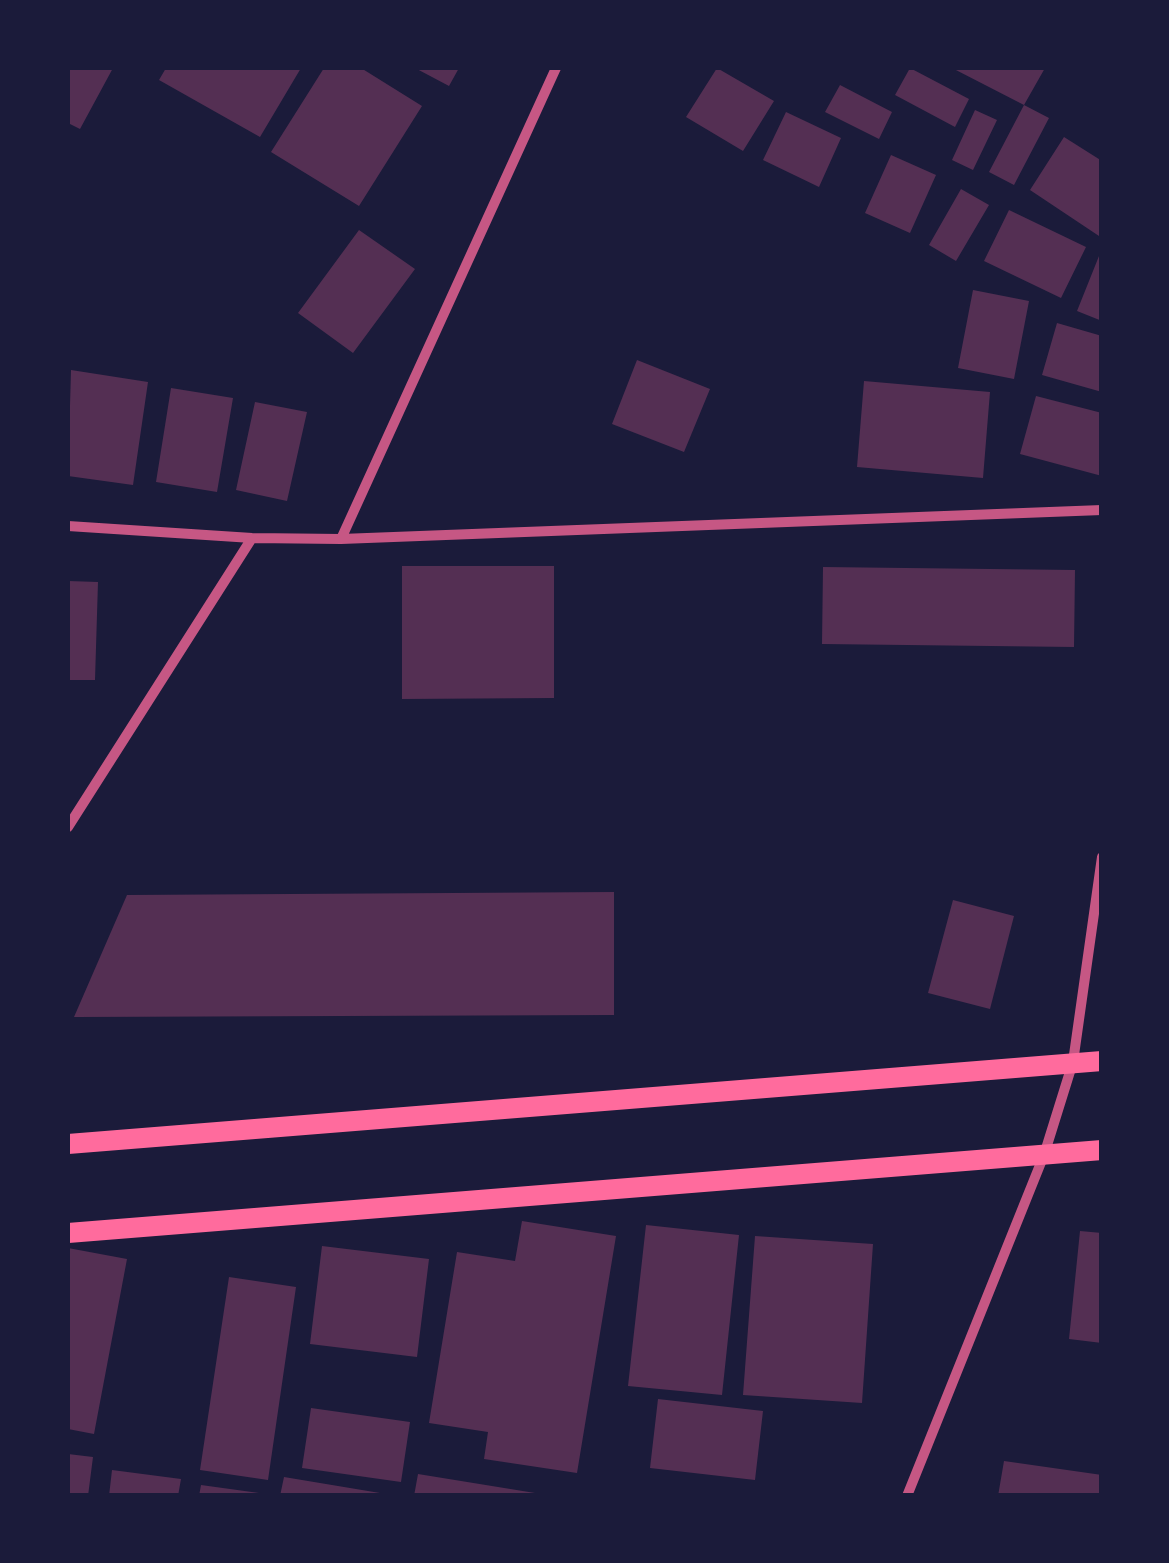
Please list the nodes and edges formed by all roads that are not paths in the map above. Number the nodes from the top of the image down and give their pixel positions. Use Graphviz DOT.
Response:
graph roads {
  1 [pos="556,68"];
  2 [pos="1102,510"];
  3 [pos="68,526"];
  4 [pos="252,538"];
  5 [pos="341,539"];
  6 [pos="68,827"];
  7 [pos="1102,857"];
  8 [pos="1073,1062"];
  9 [pos="1102,1062"];
  10 [pos="68,1144"];
  11 [pos="1102,1150"];
  12 [pos="1044,1155"];
  13 [pos="68,1233"];
  14 [pos="907,1496"];
  1 -- 5 [label="street"];
  2 -- 5 [label="street"];
  3 -- 4 [label="street"];
  4 -- 5 [label="street"];
  4 -- 6 [label="street"];
  7 -- 8 [label="street"];
  8 -- 9 [label="main road"];
  8 -- 10 [label="main road"];
  8 -- 12 [label="street"];
  11 -- 12 [label="main road"];
  12 -- 13 [label="main road"];
  12 -- 14 [label="street"];
}
